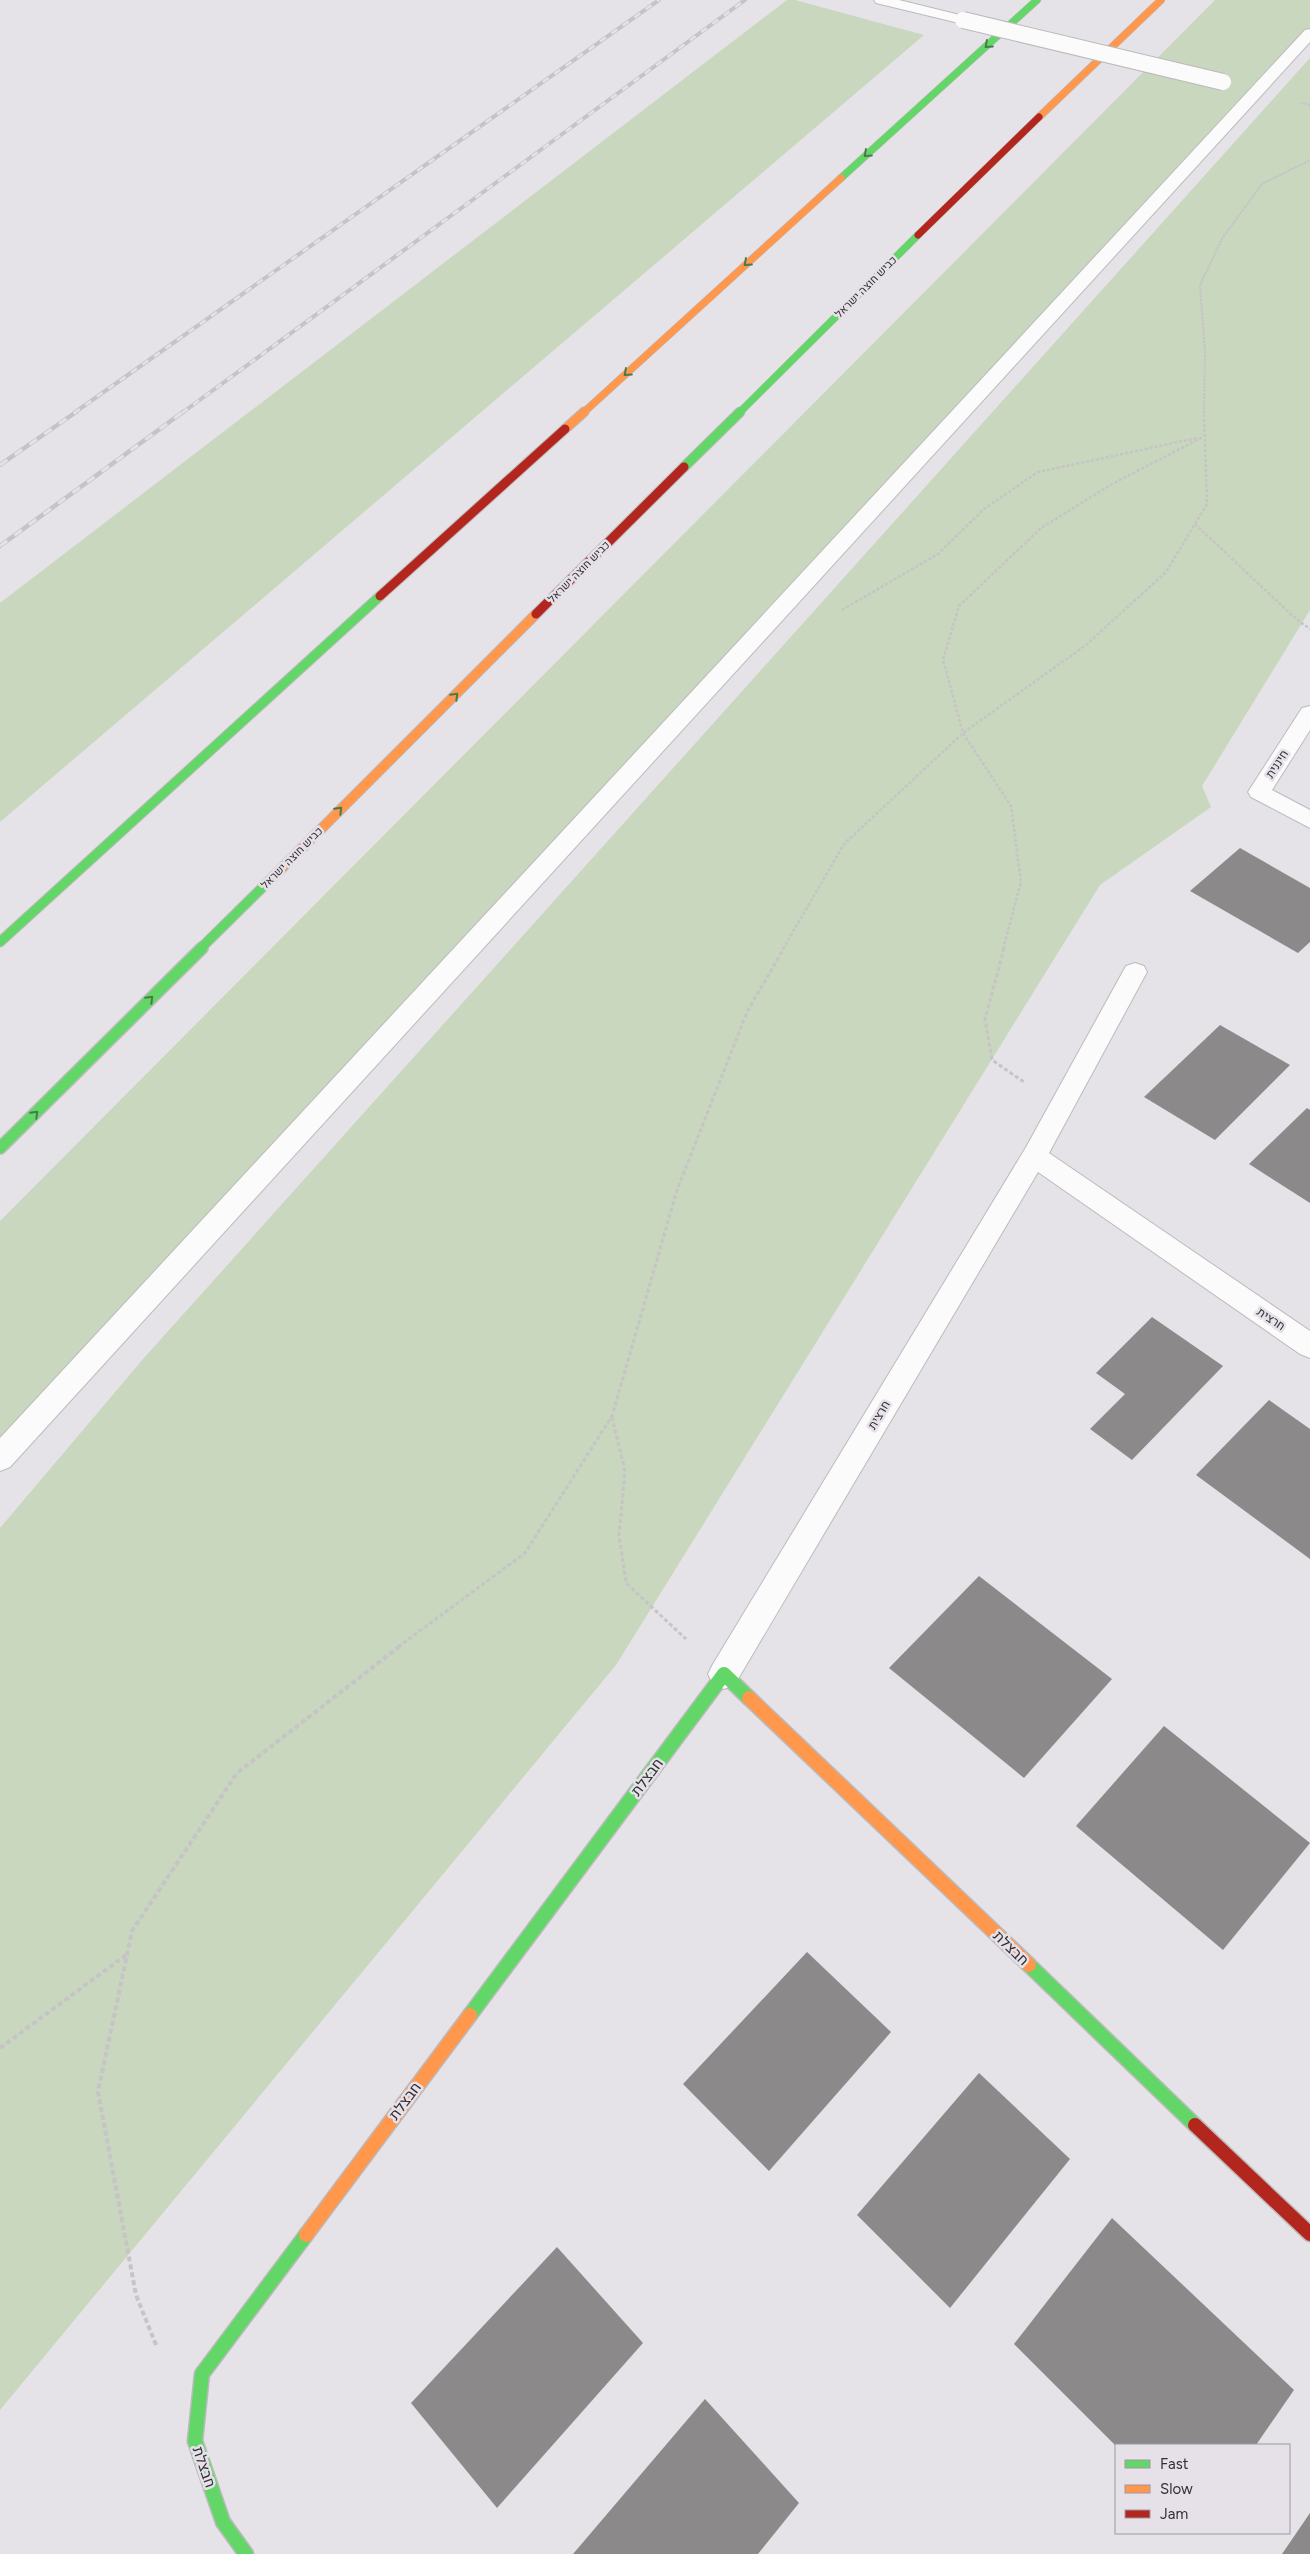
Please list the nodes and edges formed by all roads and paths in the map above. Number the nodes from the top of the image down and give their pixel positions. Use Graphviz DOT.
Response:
graph roads {
  1 [pos="881,0"];
  2 [pos="1037,0"];
  3 [pos="1161,0"];
  4 [pos="1310,33"];
  5 [pos="1223,82"];
  6 [pos="1310,160"];
  7 [pos="1203,437"];
  8 [pos="1195,524"];
  9 [pos="834,614"];
  10 [pos="1310,629"];
  11 [pos="1310,713"];
  12 [pos="963,733"];
  13 [pos="1310,820"];
  14 [pos="0,942"];
  15 [pos="1135,972"];
  16 [pos="1061,1108"];
  17 [pos="0,1148"];
  18 [pos="1034,1156"];
  19 [pos="1310,1346"];
  20 [pos="612,1416"];
  21 [pos="0,1458"];
  22 [pos="724,1674"];
  23 [pos="127,1954"];
  24 [pos="0,2048"];
  25 [pos="1310,2234"];
  26 [pos="158,2349"];
  27 [pos="246,2554"];
  1 -- 5 [label="street, bridge"];
  2 -- 14 [label="main road, one-way"];
  17 -- 3 [label="main road, כביש חוצה ישראל, one-way"];
  4 -- 21 [label="street"];
  6 -- 7 [label="path"];
  7 -- 8 [label="path"];
  7 -- 9 [label="path"];
  7 -- 12 [label="path"];
  8 -- 10 [label="path"];
  8 -- 12 [label="path"];
  11 -- 13 [label="street, חיננית"];
  12 -- 16 [label="path"];
  12 -- 20 [label="path"];
  15 -- 16 [label="street, חרצית"];
  16 -- 18 [label="street, חרצית"];
  18 -- 19 [label="street, חרצית"];
  18 -- 22 [label="street, חרצית"];
  20 -- 22 [label="path"];
  20 -- 23 [label="path"];
  22 -- 25 [label="main road, חבצלת"];
  22 -- 27 [label="main road, חבצלת"];
  23 -- 24 [label="path"];
  23 -- 26 [label="path"];
}
